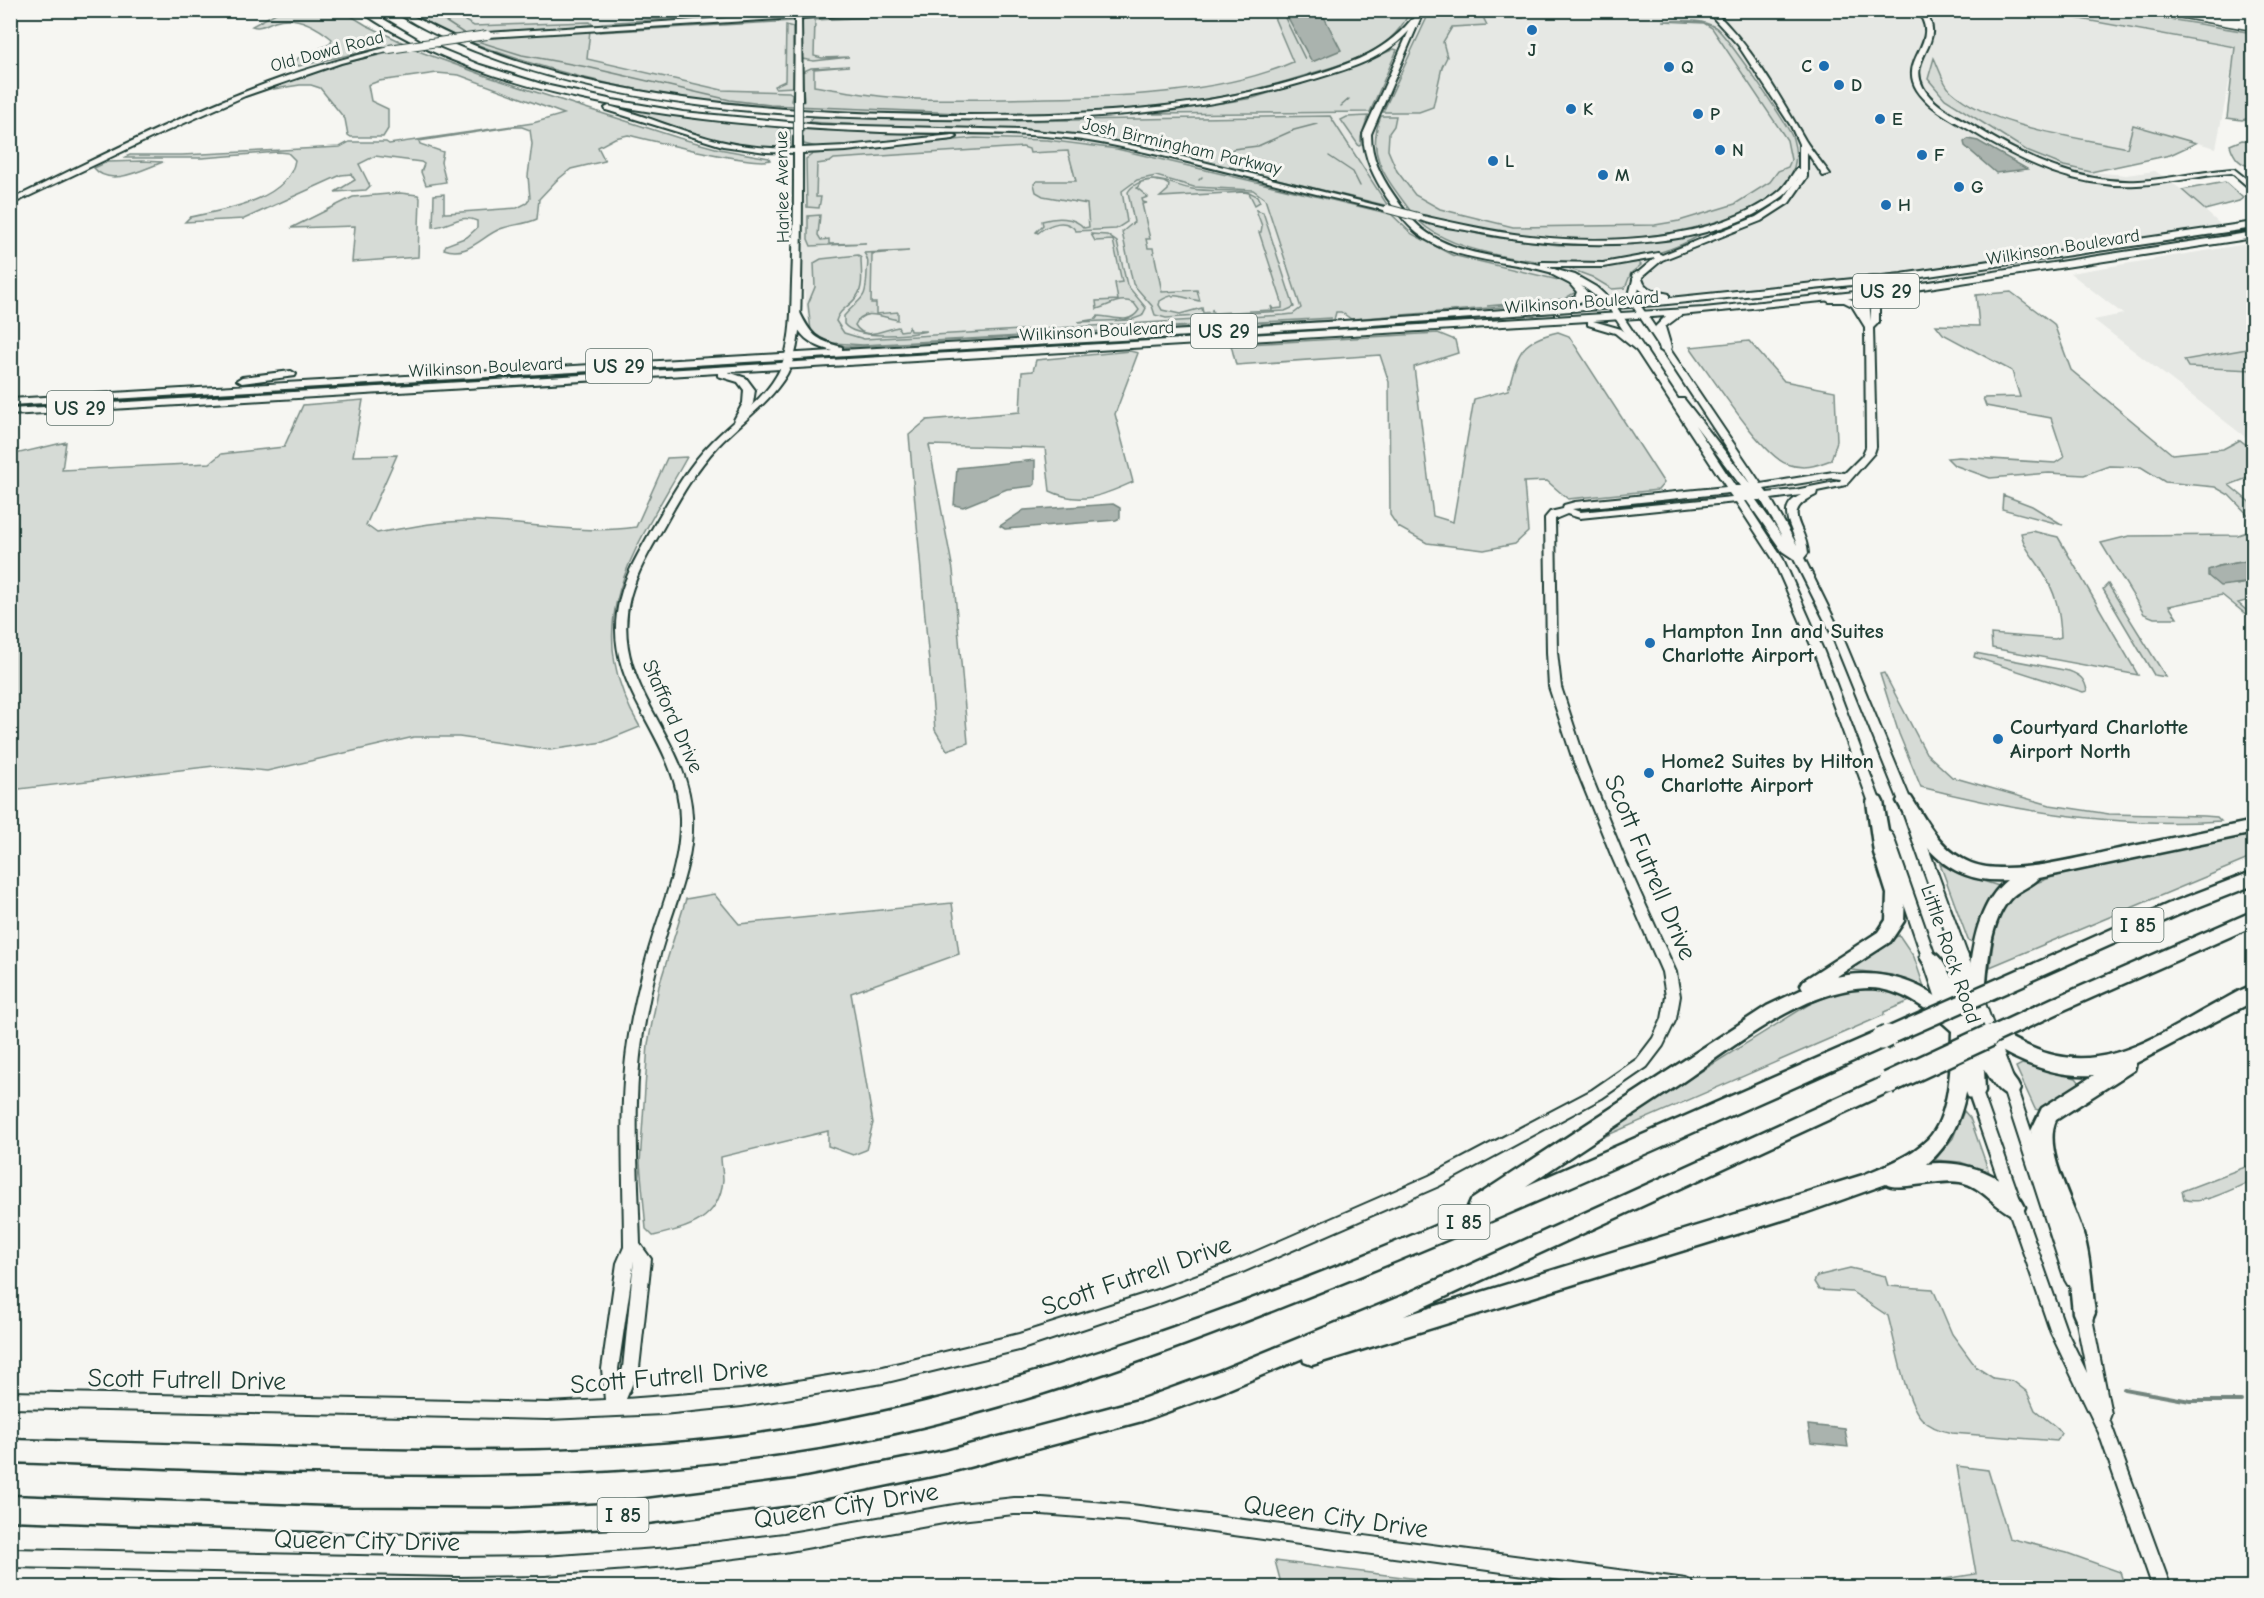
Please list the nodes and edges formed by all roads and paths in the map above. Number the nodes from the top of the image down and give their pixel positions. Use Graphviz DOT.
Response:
graph roads {
  1 [pos="362,10"];
  2 [pos="396,10"];
  3 [pos="893,10"];
  4 [pos="1421,10"];
  5 [pos="1709,10"];
  6 [pos="1719,10"];
  7 [pos="1919,10"];
  8 [pos="798,16"];
  9 [pos="1735,36"];
  10 [pos="495,72"];
  11 [pos="1801,140"];
  12 [pos="798,152"];
  13 [pos="1175,157"];
  14 [pos="1804,163"];
  15 [pos="1826,174"];
  16 [pos="2253,190"];
  17 [pos="10,203"];
  18 [pos="2253,225"];
  19 [pos="2253,234"];
  20 [pos="1680,250"];
  21 [pos="2035,258"];
  22 [pos="1514,263"];
  23 [pos="1554,272"];
  24 [pos="1637,275"];
  25 [pos="1883,292"];
  26 [pos="1864,294"];
  27 [pos="1716,297"];
  28 [pos="1829,299"];
  29 [pos="1634,303"];
  30 [pos="1611,305"];
  31 [pos="1531,310"];
  32 [pos="1692,312"];
  33 [pos="796,313"];
  34 [pos="1642,315"];
  35 [pos="1619,317"];
  36 [pos="1538,322"];
  37 [pos="1867,324"];
  38 [pos="1104,343"];
  39 [pos="1665,350"];
  40 [pos="876,351"];
  41 [pos="1642,352"];
  42 [pos="787,362"];
  43 [pos="684,372"];
  44 [pos="291,374"];
  45 [pos="144,394"];
  46 [pos="1672,398"];
  47 [pos="10,402"];
  48 [pos="10,412"];
  49 [pos="739,420"];
  50 [pos="1847,476"];
  51 [pos="1832,485"];
  52 [pos="1749,492"];
  53 [pos="1665,507"];
  54 [pos="1567,511"];
  55 [pos="1759,528"];
  56 [pos="1799,556"];
  57 [pos="1905,801"];
  58 [pos="1875,802"];
  59 [pos="2253,827"];
  60 [pos="2043,871"];
  61 [pos="2253,878"];
  62 [pos="2253,918"];
  63 [pos="1929,957"];
  64 [pos="1961,958"];
  65 [pos="2253,992"];
  66 [pos="1774,1011"];
  67 [pos="1968,1025"];
  68 [pos="2144,1052"];
  69 [pos="2010,1089"];
  70 [pos="1975,1091"];
  71 [pos="1852,1188"];
  72 [pos="2015,1207"];
  73 [pos="1441,1232"];
  74 [pos="2084,1313"];
  75 [pos="1219,1382"];
  76 [pos="10,1400"];
  77 [pos="614,1409"];
  78 [pos="2106,1430"];
  79 [pos="10,1451"];
  80 [pos="10,1508"];
  81 [pos="10,1558"];
  82 [pos="1686,1587"];
  83 [pos="2162,1587"];
  1 -- 10 [label="main road, Josh Birmingham Parkway"];
  2 -- 4 [label="main road, Josh Birmingham Parkway"];
  3 -- 8 [label="main road, Old Dowd Road"];
  4 -- 22 [label="main road, Josh Birmingham Parkway"];
  5 -- 9 [label="main road"];
  6 -- 9 [label="main road"];
  7 -- 16 [label="main road"];
  8 -- 12 [label="main road, Harlee Avenue, bridge"];
  8 -- 17 [label="main road, Old Dowd Road, bridge"];
  9 -- 11 [label="main road"];
  10 -- 12 [label="main road"];
  10 -- 13 [label="main road, Josh Birmingham Parkway"];
  11 -- 14 [label="main road"];
  11 -- 15 [label="main road"];
  12 -- 13 [label="main road"];
  12 -- 33 [label="main road, Harlee Avenue"];
  13 -- 14 [label="main road, Josh Birmingham Parkway, bridge"];
  14 -- 20 [label="main road"];
  18 -- 21 [label="main road, Wilkinson Boulevard / US 29"];
  19 -- 25 [label="main road, Wilkinson Boulevard / US 29"];
  20 -- 22 [label="main road"];
  20 -- 24 [label="main road"];
  21 -- 26 [label="main road"];
  21 -- 27 [label="main road, Wilkinson Boulevard / US 29"];
  22 -- 23 [label="main road"];
  23 -- 30 [label="main road"];
  23 -- 31 [label="main road"];
  24 -- 27 [label="main road"];
  24 -- 29 [label="main road"];
  25 -- 26 [label="main road, Wilkinson Boulevard / US 29"];
  25 -- 37 [label="main road"];
  26 -- 28 [label="main road, Wilkinson Boulevard / US 29"];
  26 -- 37 [label="main road"];
  27 -- 29 [label="main road, Wilkinson Boulevard / US 29"];
  28 -- 32 [label="main road, Wilkinson Boulevard / US 29"];
  28 -- 37 [label="main road"];
  29 -- 30 [label="main road, Wilkinson Boulevard / US 29"];
  29 -- 34 [label="main road"];
  30 -- 31 [label="main road, Wilkinson Boulevard / US 29"];
  30 -- 35 [label="main road"];
  31 -- 38 [label="main road, Wilkinson Boulevard / US 29"];
  32 -- 34 [label="main road, Wilkinson Boulevard / US 29"];
  32 -- 39 [label="main road"];
  33 -- 40 [label="main road"];
  33 -- 42 [label="main road, Harlee Avenue"];
  34 -- 35 [label="main road, Wilkinson Boulevard / US 29"];
  34 -- 39 [label="main road"];
  35 -- 36 [label="main road, Wilkinson Boulevard / US 29"];
  35 -- 41 [label="main road"];
  36 -- 38 [label="main road, Wilkinson Boulevard / US 29"];
  36 -- 41 [label="main road"];
  37 -- 50 [label="main road"];
  38 -- 40 [label="main road, Wilkinson Boulevard / US 29"];
  38 -- 42 [label="main road, Wilkinson Boulevard / US 29"];
  39 -- 52 [label="main road"];
  40 -- 42 [label="main road, Wilkinson Boulevard / US 29"];
  41 -- 46 [label="main road"];
  42 -- 43 [label="main road, Wilkinson Boulevard / US 29"];
  42 -- 45 [label="main road, Wilkinson Boulevard / US 29"];
  42 -- 49 [label="main road, Stafford Drive"];
  43 -- 48 [label="main road, Wilkinson Boulevard / US 29"];
  43 -- 49 [label="main road"];
  44 -- 45 [label="main road"];
  45 -- 47 [label="main road, Wilkinson Boulevard / US 29"];
  46 -- 52 [label="main road"];
  46 -- 52 [label="main road"];
  49 -- 77 [label="main road, Stafford Drive"];
  50 -- 51 [label="main road"];
  50 -- 52 [label="main road"];
  51 -- 52 [label="main road"];
  51 -- 56 [label="main road"];
  52 -- 53 [label="main road"];
  52 -- 54 [label="main road"];
  52 -- 55 [label="main road, Little Rock Road"];
  52 -- 56 [label="main road, Little Rock Road"];
  53 -- 54 [label="main road"];
  53 -- 55 [label="main road"];
  54 -- 77 [label="main road, Scott Futrell Drive"];
  55 -- 58 [label="main road, Little Rock Road"];
  56 -- 57 [label="main road, Little Rock Road"];
  57 -- 60 [label="highway"];
  57 -- 64 [label="main road, Little Rock Road"];
  58 -- 63 [label="main road, Little Rock Road"];
  58 -- 66 [label="highway"];
  59 -- 60 [label="highway"];
  60 -- 67 [label="highway"];
  61 -- 73 [label="highway, I 85, bridge"];
  62 -- 75 [label="highway, I 85, bridge"];
  63 -- 67 [label="highway"];
  64 -- 67 [label="highway"];
  65 -- 68 [label="highway"];
  66 -- 67 [label="highway"];
  66 -- 73 [label="highway"];
  67 -- 68 [label="highway"];
  67 -- 69 [label="highway"];
  67 -- 70 [label="highway"];
  67 -- 71 [label="highway"];
  68 -- 74 [label="highway"];
  69 -- 74 [label="main road"];
  70 -- 72 [label="main road"];
  71 -- 72 [label="highway"];
  71 -- 75 [label="highway"];
  72 -- 78 [label="main road"];
  73 -- 79 [label="highway, I 85"];
  74 -- 78 [label="main road"];
  75 -- 80 [label="highway, I 85"];
  76 -- 77 [label="main road, Scott Futrell Drive"];
  78 -- 83 [label="main road"];
  81 -- 82 [label="main road, Queen City Drive"];
}
